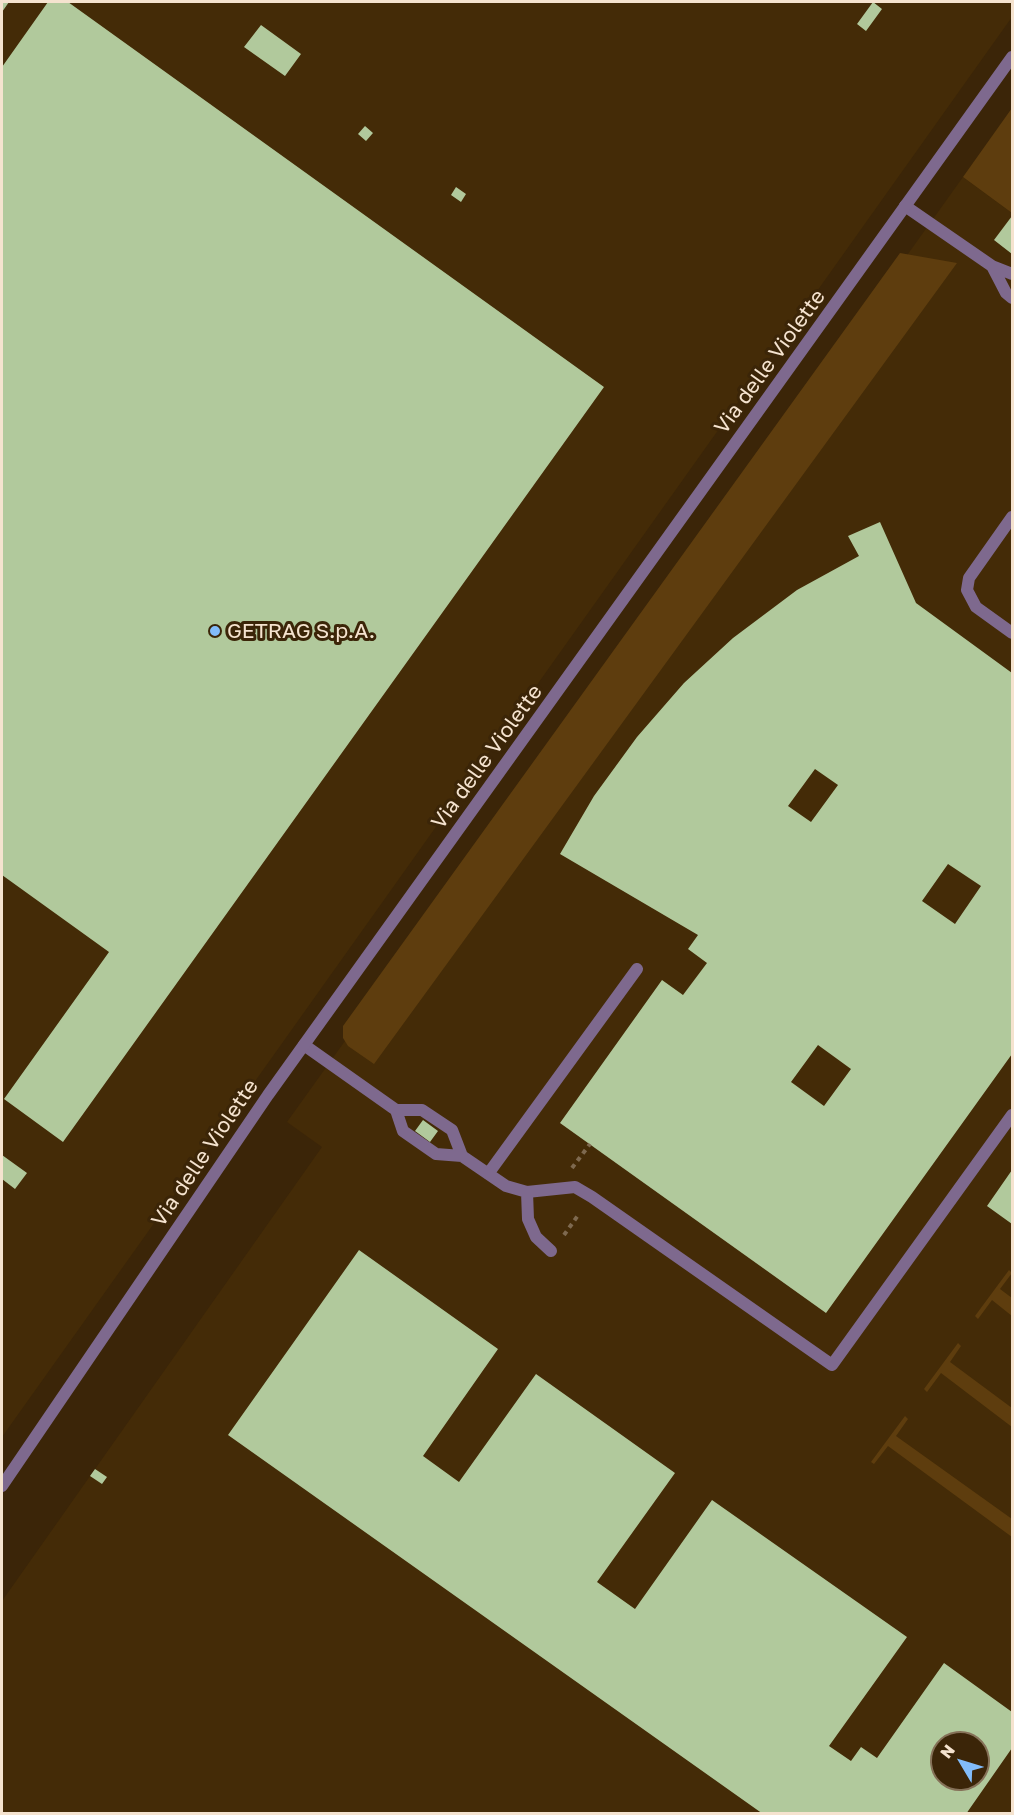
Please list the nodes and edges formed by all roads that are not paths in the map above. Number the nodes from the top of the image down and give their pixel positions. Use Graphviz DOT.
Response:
graph roads {
  1 [pos="1012,57"];
  2 [pos="905,206"];
  3 [pos="992,266"];
  4 [pos="1012,274"];
  5 [pos="1012,298"];
  6 [pos="1012,518"];
  7 [pos="1012,633"];
  8 [pos="637,969"];
  9 [pos="304,1045"];
  10 [pos="396,1110"];
  11 [pos="1012,1115"];
  12 [pos="462,1156"];
  13 [pos="488,1174"];
  14 [pos="527,1192"];
  15 [pos="552,1251"];
  16 [pos="2,1486"];
  1 -- 2 [label="street, Via delle Violette"];
  2 -- 3 [label="street"];
  2 -- 9 [label="street, Via delle Violette"];
  3 -- 4 [label="street"];
  3 -- 5 [label="street"];
  6 -- 7 [label="street"];
  8 -- 13 [label="street"];
  9 -- 10 [label="street"];
  9 -- 16 [label="street, Via delle Violette"];
  10 -- 12 [label="street"];
  10 -- 12 [label="street"];
  11 -- 14 [label="street"];
  12 -- 13 [label="street"];
  13 -- 14 [label="street"];
  14 -- 15 [label="street"];
}
